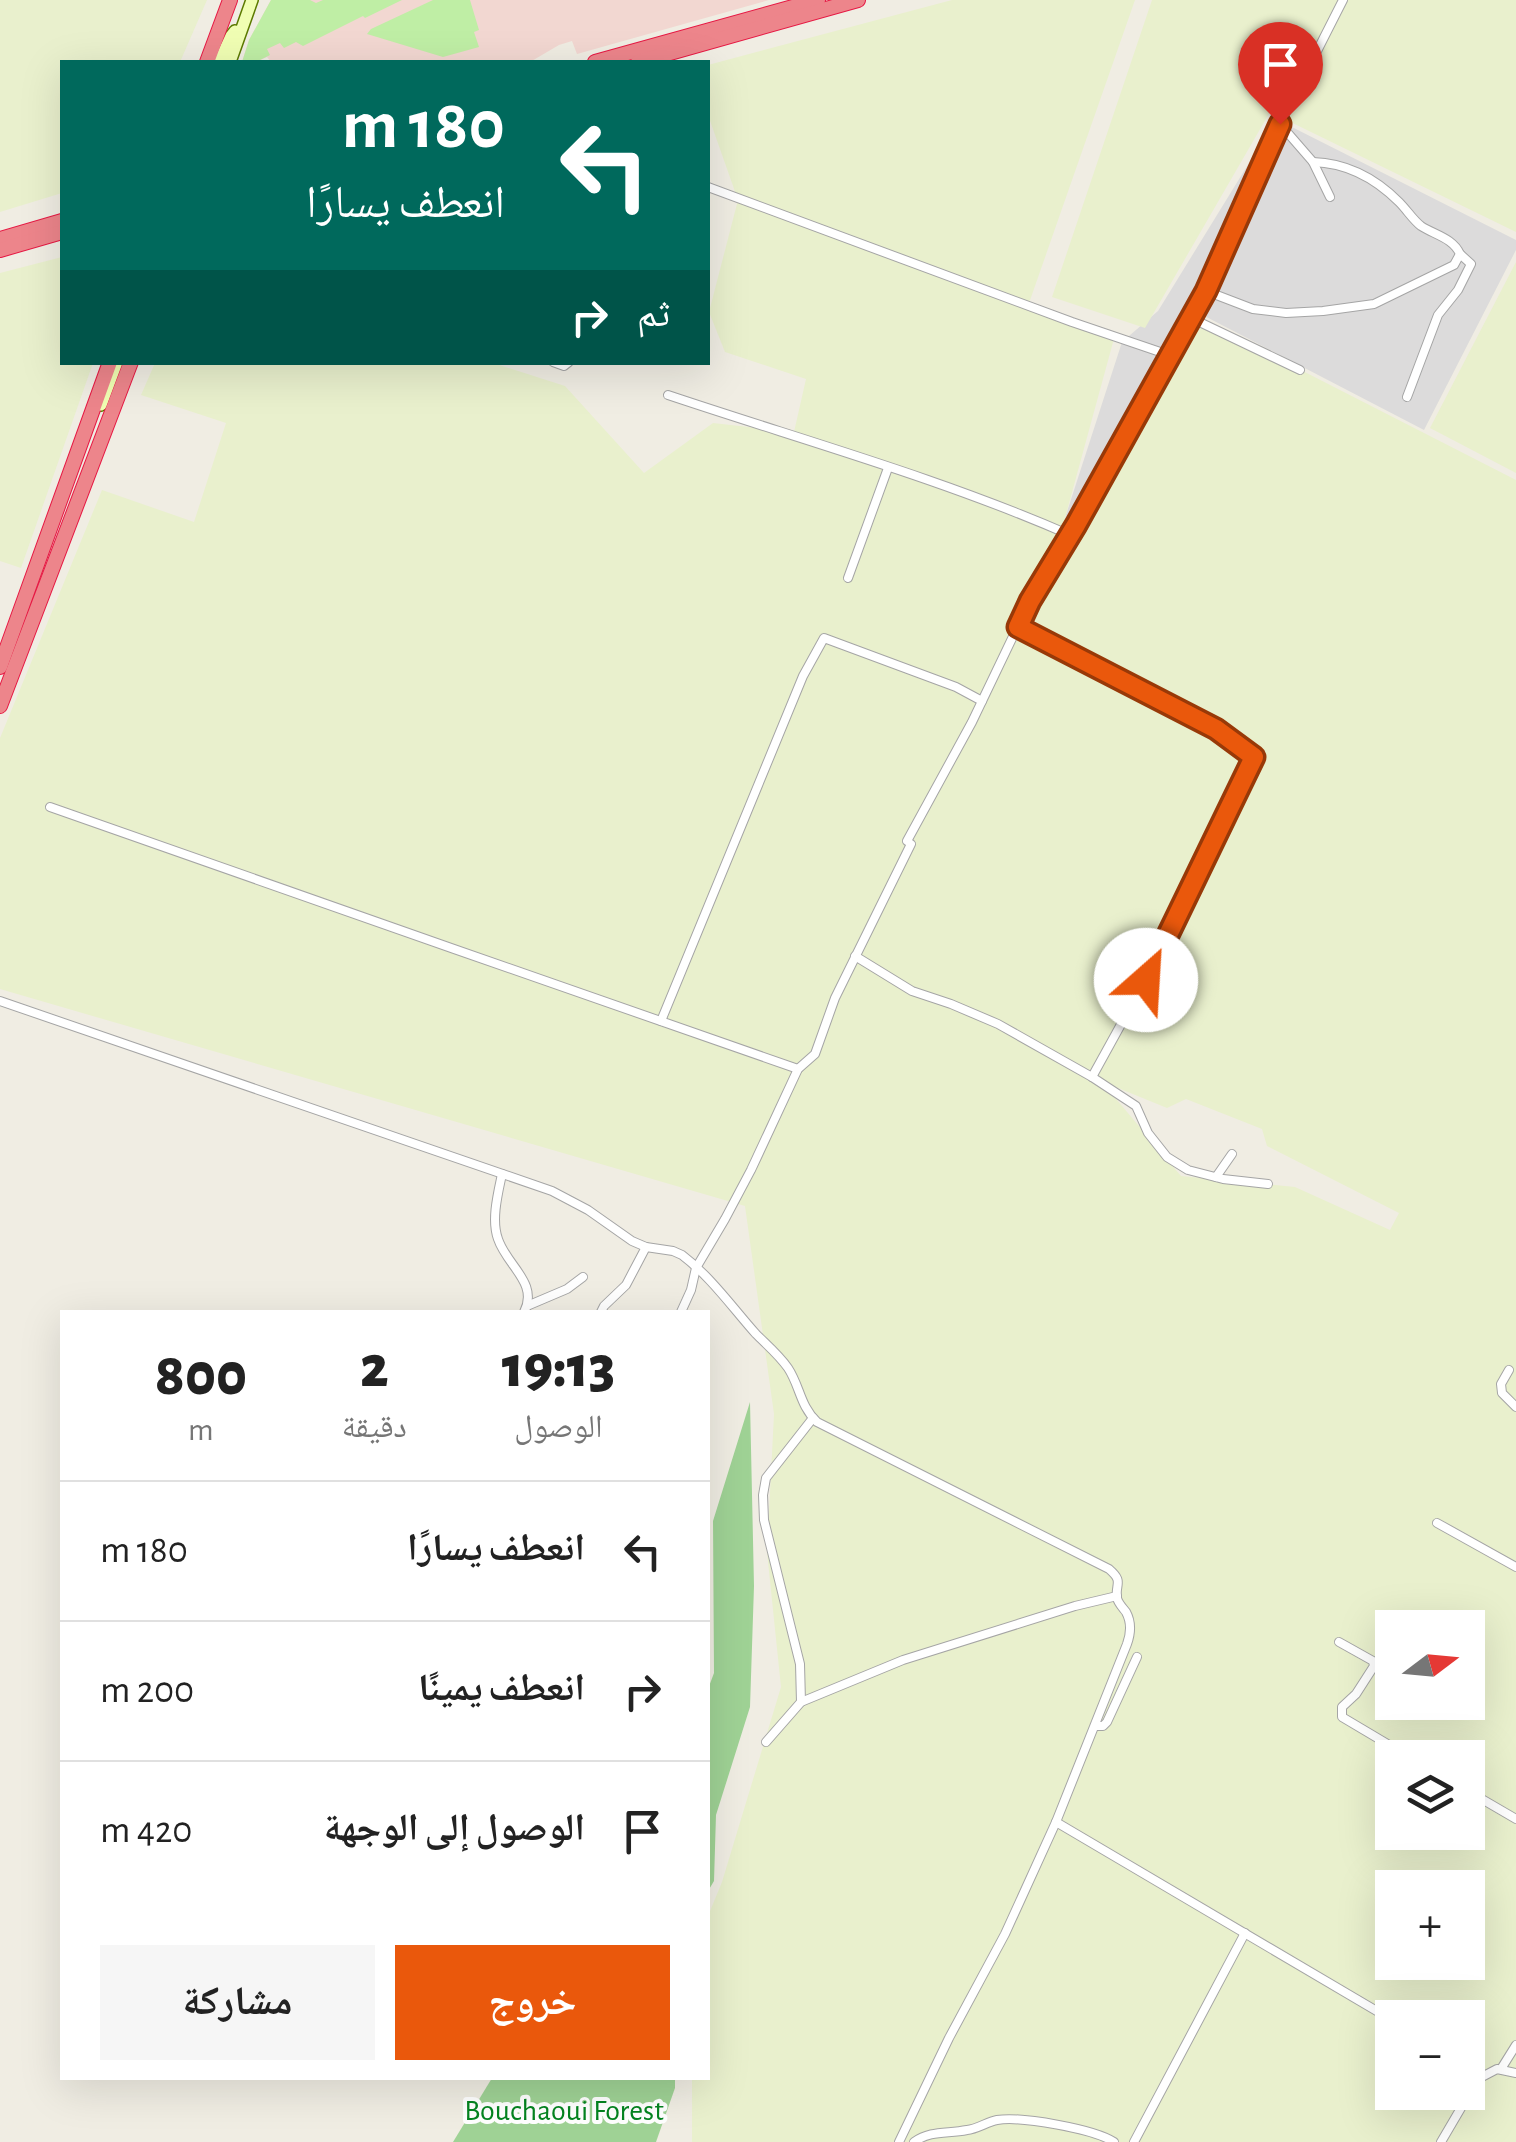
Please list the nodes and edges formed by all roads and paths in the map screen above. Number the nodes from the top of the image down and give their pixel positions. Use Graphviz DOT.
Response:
graph roads {
  1 [pos="230,0"];
  2 [pos="244,0"];
  3 [pos="252,0"];
  4 [pos="818,0"];
  5 [pos="858,0"];
  6 [pos="1343,0"];
  7 [pos="238,31"];
  8 [pos="209,60"];
  9 [pos="229,60"];
  10 [pos="602,60"];
  11 [pos="645,60"];
  12 [pos="1280,124"];
  13 [pos="1313,162"];
  14 [pos="710,189"];
  15 [pos="1330,197"];
  16 [pos="60,222"];
  17 [pos="60,233"];
  18 [pos="0,240"];
  19 [pos="0,250"];
  20 [pos="1460,254"];
  21 [pos="1206,291"];
  22 [pos="1192,318"];
  23 [pos="1171,355"];
  24 [pos="109,365"];
  25 [pos="119,365"];
  26 [pos="119,365"];
  27 [pos="130,365"];
  28 [pos="1300,370"];
  29 [pos="668,395"];
  30 [pos="1408,397"];
  31 [pos="888,468"];
  32 [pos="61,501"];
  33 [pos="77,507"];
  34 [pos="1070,535"];
  35 [pos="848,578"];
  36 [pos="1018,627"];
  37 [pos="0,667"];
  38 [pos="982,700"];
  39 [pos="0,706"];
  40 [pos="50,807"];
  41 [pos="856,956"];
  42 [pos="0,1001"];
  43 [pos="661,1021"];
  44 [pos="798,1069"];
  45 [pos="1092,1077"];
  46 [pos="1232,1154"];
  47 [pos="502,1174"];
  48 [pos="1216,1176"];
  49 [pos="1268,1184"];
  50 [pos="646,1246"];
  51 [pos="696,1268"];
  52 [pos="583,1278"];
  53 [pos="526,1309"];
  54 [pos="602,1310"];
  55 [pos="682,1310"];
  56 [pos="1509,1370"];
  57 [pos="1516,1407"];
  58 [pos="813,1418"];
  59 [pos="1436,1523"];
  60 [pos="1516,1567"];
  61 [pos="1117,1596"];
  62 [pos="1339,1642"];
  63 [pos="1138,1657"];
  64 [pos="800,1702"];
  65 [pos="1095,1726"];
  66 [pos="1381,1740"];
  67 [pos="766,1742"];
  68 [pos="1485,1801"];
  69 [pos="1516,1819"];
  70 [pos="1056,1822"];
  71 [pos="1245,1933"];
  72 [pos="1375,2010"];
  73 [pos="1516,2045"];
  74 [pos="1501,2069"];
  75 [pos="1485,2073"];
  76 [pos="1516,2073"];
  77 [pos="1460,2110"];
  78 [pos="899,2142"];
  79 [pos="914,2142"];
  80 [pos="1114,2142"];
  81 [pos="1134,2142"];
  82 [pos="1441,2142"];
  1 -- 8 [label="highway"];
  2 -- 7 [label="main road"];
  3 -- 7 [label="main road"];
  4 -- 10 [label="highway"];
  5 -- 11 [label="highway"];
  6 -- 12 [label="street"];
  7 -- 9 [label="main road"];
  12 -- 13 [label="street"];
  12 -- 21 [label="street"];
  13 -- 15 [label="street"];
  13 -- 20 [label="street"];
  14 -- 23 [label="street"];
  16 -- 18 [label="highway"];
  17 -- 19 [label="highway"];
  20 -- 21 [label="street"];
  20 -- 30 [label="street"];
  21 -- 22 [label="street"];
  22 -- 23 [label="street"];
  22 -- 28 [label="street"];
  23 -- 34 [label="street"];
  24 -- 32 [label="highway"];
  25 -- 32 [label="main road"];
  26 -- 33 [label="main road"];
  27 -- 33 [label="highway"];
  29 -- 31 [label="street"];
  31 -- 34 [label="street"];
  31 -- 35 [label="street"];
  32 -- 37 [label="highway"];
  33 -- 39 [label="highway"];
  34 -- 36 [label="street"];
  36 -- 38 [label="street"];
  36 -- 45 [label="street"];
  38 -- 41 [label="street"];
  38 -- 43 [label="street"];
  40 -- 43 [label="street"];
  41 -- 44 [label="street"];
  41 -- 45 [label="street"];
  42 -- 47 [label="street"];
  43 -- 44 [label="street"];
  44 -- 51 [label="street"];
  45 -- 48 [label="street"];
  46 -- 48 [label="street"];
  47 -- 50 [label="street"];
  47 -- 53 [label="street"];
  48 -- 49 [label="street"];
  50 -- 51 [label="street"];
  50 -- 54 [label="street"];
  51 -- 55 [label="street"];
  51 -- 58 [label="street"];
  52 -- 53 [label="street"];
  56 -- 57 [label="street"];
  58 -- 61 [label="street"];
  58 -- 64 [label="street"];
  59 -- 60 [label="street"];
  61 -- 64 [label="street"];
  61 -- 65 [label="street"];
  62 -- 66 [label="street"];
  63 -- 65 [label="street"];
  64 -- 67 [label="street"];
  65 -- 70 [label="street"];
  68 -- 69 [label="street"];
  70 -- 71 [label="street"];
  70 -- 78 [label="street"];
  71 -- 72 [label="street"];
  71 -- 81 [label="street"];
  73 -- 74 [label="street"];
  74 -- 75 [label="street"];
  74 -- 76 [label="street"];
  77 -- 82 [label="street"];
  79 -- 80 [label="street"];
}
